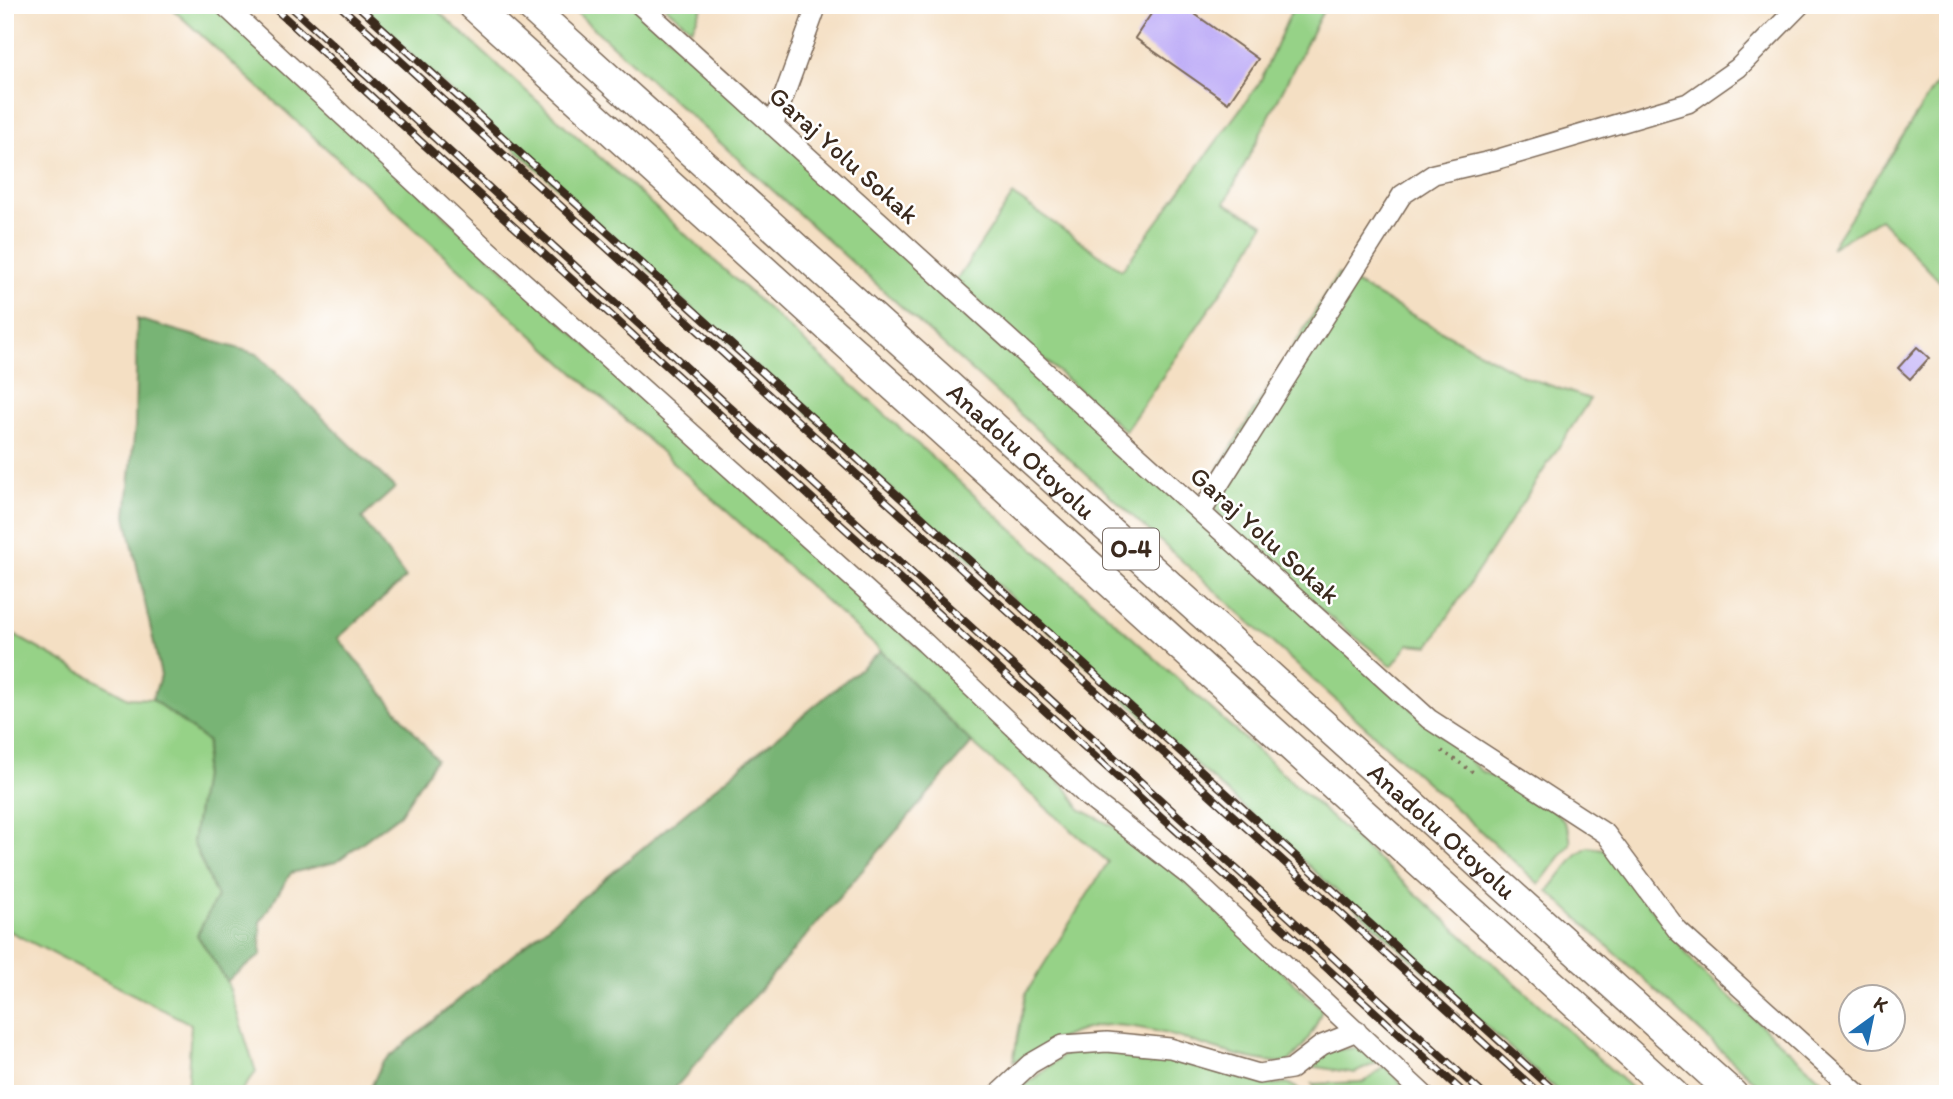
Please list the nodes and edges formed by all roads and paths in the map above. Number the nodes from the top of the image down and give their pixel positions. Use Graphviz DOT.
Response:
graph roads {
  1 [pos="224,5"];
  2 [pos="472,5"];
  3 [pos="528,5"];
  4 [pos="640,5"];
  5 [pos="817,5"];
  6 [pos="1800,5"];
  7 [pos="773,126"];
  8 [pos="1202,511"];
  9 [pos="1357,1031"];
  10 [pos="998,1094"];
  11 [pos="1423,1094"];
  12 [pos="1674,1094"];
  13 [pos="1733,1094"];
  14 [pos="1858,1094"];
  1 -- 9 [label="street"];
  2 -- 12 [label="highway, Anadolu Otoyolu / O-4"];
  3 -- 13 [label="highway, Anadolu Otoyolu / O-4"];
  4 -- 7 [label="street, Garaj Yolu Sokak"];
  5 -- 7 [label="street"];
  6 -- 8 [label="street"];
  7 -- 8 [label="street, Garaj Yolu Sokak"];
  8 -- 14 [label="street, Garaj Yolu Sokak"];
  9 -- 10 [label="street"];
  9 -- 11 [label="street"];
}
